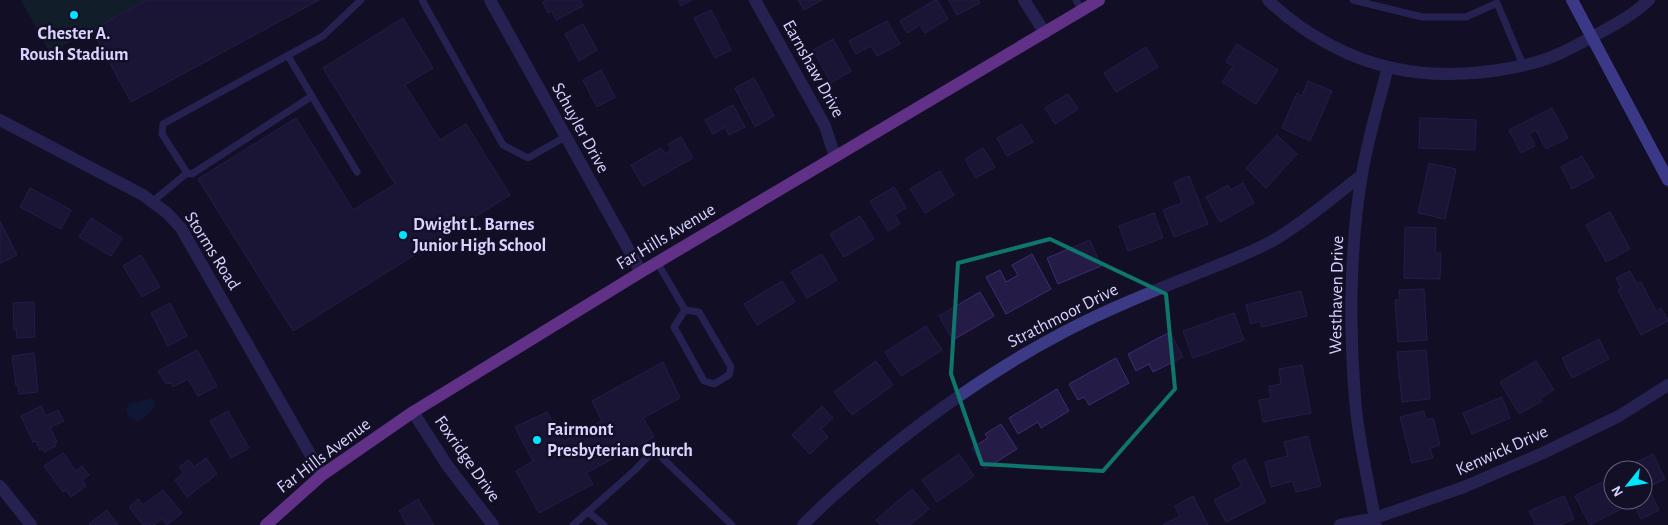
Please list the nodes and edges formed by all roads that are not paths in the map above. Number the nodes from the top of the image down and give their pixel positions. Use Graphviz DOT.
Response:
graph roads {
  1 [pos="361,0"];
  2 [pos="422,0"];
  3 [pos="490,0"];
  4 [pos="755,0"];
  5 [pos="1024,0"];
  6 [pos="1099,0"];
  7 [pos="1268,0"];
  8 [pos="1353,0"];
  9 [pos="1572,0"];
  10 [pos="1643,2"];
  11 [pos="1079,5"];
  12 [pos="1044,33"];
  13 [pos="1592,37"];
  14 [pos="288,56"];
  15 [pos="1523,65"];
  16 [pos="1388,67"];
  17 [pos="312,96"];
  18 [pos="0,120"];
  19 [pos="565,137"];
  20 [pos="835,157"];
  21 [pos="187,172"];
  22 [pos="357,172"];
  23 [pos="1362,175"];
  24 [pos="1668,180"];
  25 [pos="152,202"];
  26 [pos="657,262"];
  27 [pos="641,272"];
  28 [pos="685,310"];
  29 [pos="1668,385"];
  30 [pos="413,412"];
  31 [pos="322,475"];
  32 [pos="0,486"];
  33 [pos="588,512"];
  34 [pos="1376,522"];
  35 [pos="31,525"];
  36 [pos="266,525"];
  37 [pos="493,525"];
  38 [pos="573,525"];
  39 [pos="604,525"];
  40 [pos="732,525"];
  41 [pos="803,525"];
  42 [pos="1340,525"];
  1 -- 14 [label="lane"];
  2 -- 19 [label="lane"];
  3 -- 19 [label="street, Schuyler Drive"];
  4 -- 20 [label="street, Earnshaw Drive"];
  5 -- 12 [label="street"];
  6 -- 11 [label="main road, Far Hills Avenue"];
  7 -- 16 [label="street"];
  8 -- 15 [label="lane"];
  9 -- 13 [label="main road"];
  10 -- 13 [label="street"];
  11 -- 12 [label="main road, Far Hills Avenue"];
  12 -- 20 [label="main road, Far Hills Avenue"];
  13 -- 15 [label="street"];
  13 -- 24 [label="main road"];
  14 -- 17 [label="lane"];
  14 -- 21 [label="lane"];
  15 -- 16 [label="street"];
  16 -- 23 [label="street, Westhaven Drive"];
  17 -- 21 [label="lane"];
  17 -- 22 [label="lane"];
  18 -- 25 [label="street, Storms Road"];
  19 -- 27 [label="street, Schuyler Drive"];
  20 -- 26 [label="main road, Far Hills Avenue"];
  21 -- 25 [label="lane"];
  23 -- 34 [label="street, Westhaven Drive"];
  23 -- 41 [label="street, Strathmoor Drive"];
  25 -- 31 [label="street, Storms Road"];
  26 -- 27 [label="main road, Far Hills Avenue"];
  26 -- 28 [label="lane"];
  27 -- 30 [label="main road, Far Hills Avenue"];
  28 -- 28 [label="lane"];
  29 -- 34 [label="street, Kenwick Drive"];
  30 -- 31 [label="main road, Far Hills Avenue"];
  30 -- 37 [label="street, Foxridge Drive"];
  31 -- 36 [label="main road, Far Hills Avenue"];
  32 -- 35 [label="street"];
  33 -- 38 [label="lane"];
  33 -- 39 [label="lane"];
  33 -- 40 [label="lane"];
  34 -- 42 [label="street, Kenwick Drive"];
}
